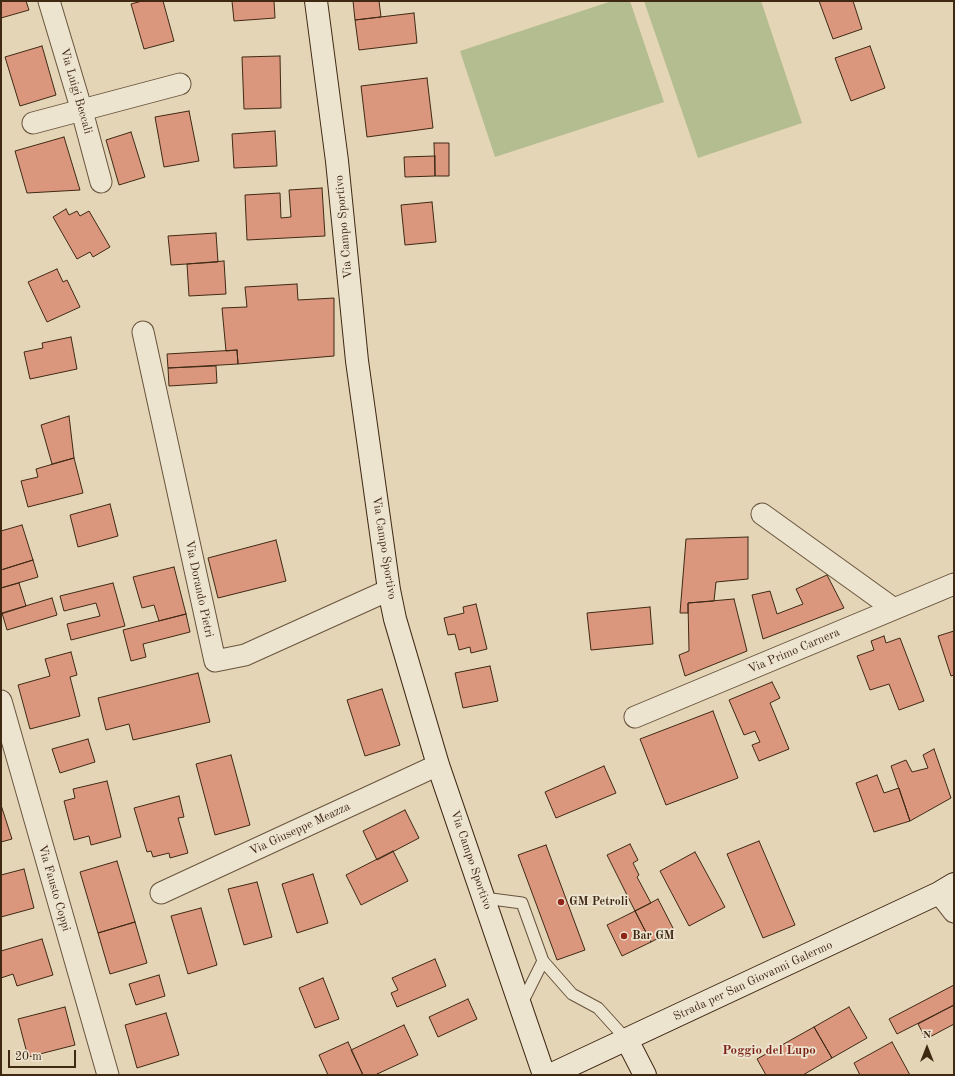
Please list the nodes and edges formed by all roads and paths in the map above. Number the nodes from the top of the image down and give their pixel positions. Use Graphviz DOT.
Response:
graph roads {
  1 [pos="49,1"];
  2 [pos="316,1"];
  3 [pos="180,84"];
  4 [pos="82,111"];
  5 [pos="33,123"];
  6 [pos="101,182"];
  7 [pos="143,332"];
  8 [pos="762,514"];
  9 [pos="954,584"];
  10 [pos="389,590"];
  11 [pos="894,609"];
  12 [pos="1,701"];
  13 [pos="635,717"];
  14 [pos="438,765"];
  15 [pos="946,889"];
  16 [pos="161,893"];
  17 [pos="484,898"];
  18 [pos="954,912"];
  19 [pos="543,961"];
  20 [pos="521,1006"];
  21 [pos="627,1040"];
  22 [pos="108,1075"];
  23 [pos="544,1075"];
  24 [pos="550,1075"];
  25 [pos="645,1075"];
  1 -- 4 [label="street, Via Luigi Beccali"];
  2 -- 10 [label="street, Via Campo Sportivo"];
  3 -- 4 [label="street"];
  4 -- 5 [label="street"];
  4 -- 6 [label="street, Via Luigi Beccali"];
  7 -- 10 [label="street, Via Dorando Pietri"];
  8 -- 11 [label="street"];
  9 -- 11 [label="street, Via Primo Carnera"];
  10 -- 14 [label="street, Via Campo Sportivo"];
  11 -- 13 [label="street, Via Primo Carnera"];
  12 -- 22 [label="street, Via Fausto Coppi"];
  14 -- 16 [label="street, Via Giuseppe Meazza"];
  14 -- 17 [label="street, Via Campo Sportivo"];
  15 -- 18 [label="street"];
  15 -- 21 [label="street, Strada per San Giovanni Galermo"];
  17 -- 19 [label="lane"];
  17 -- 20 [label="street, Via Campo Sportivo"];
  19 -- 20 [label="lane"];
  19 -- 21 [label="lane"];
  20 -- 23 [label="street, Via Campo Sportivo"];
  21 -- 24 [label="street, Strada per San Giovanni Galermo"];
  21 -- 25 [label="street"];
}
